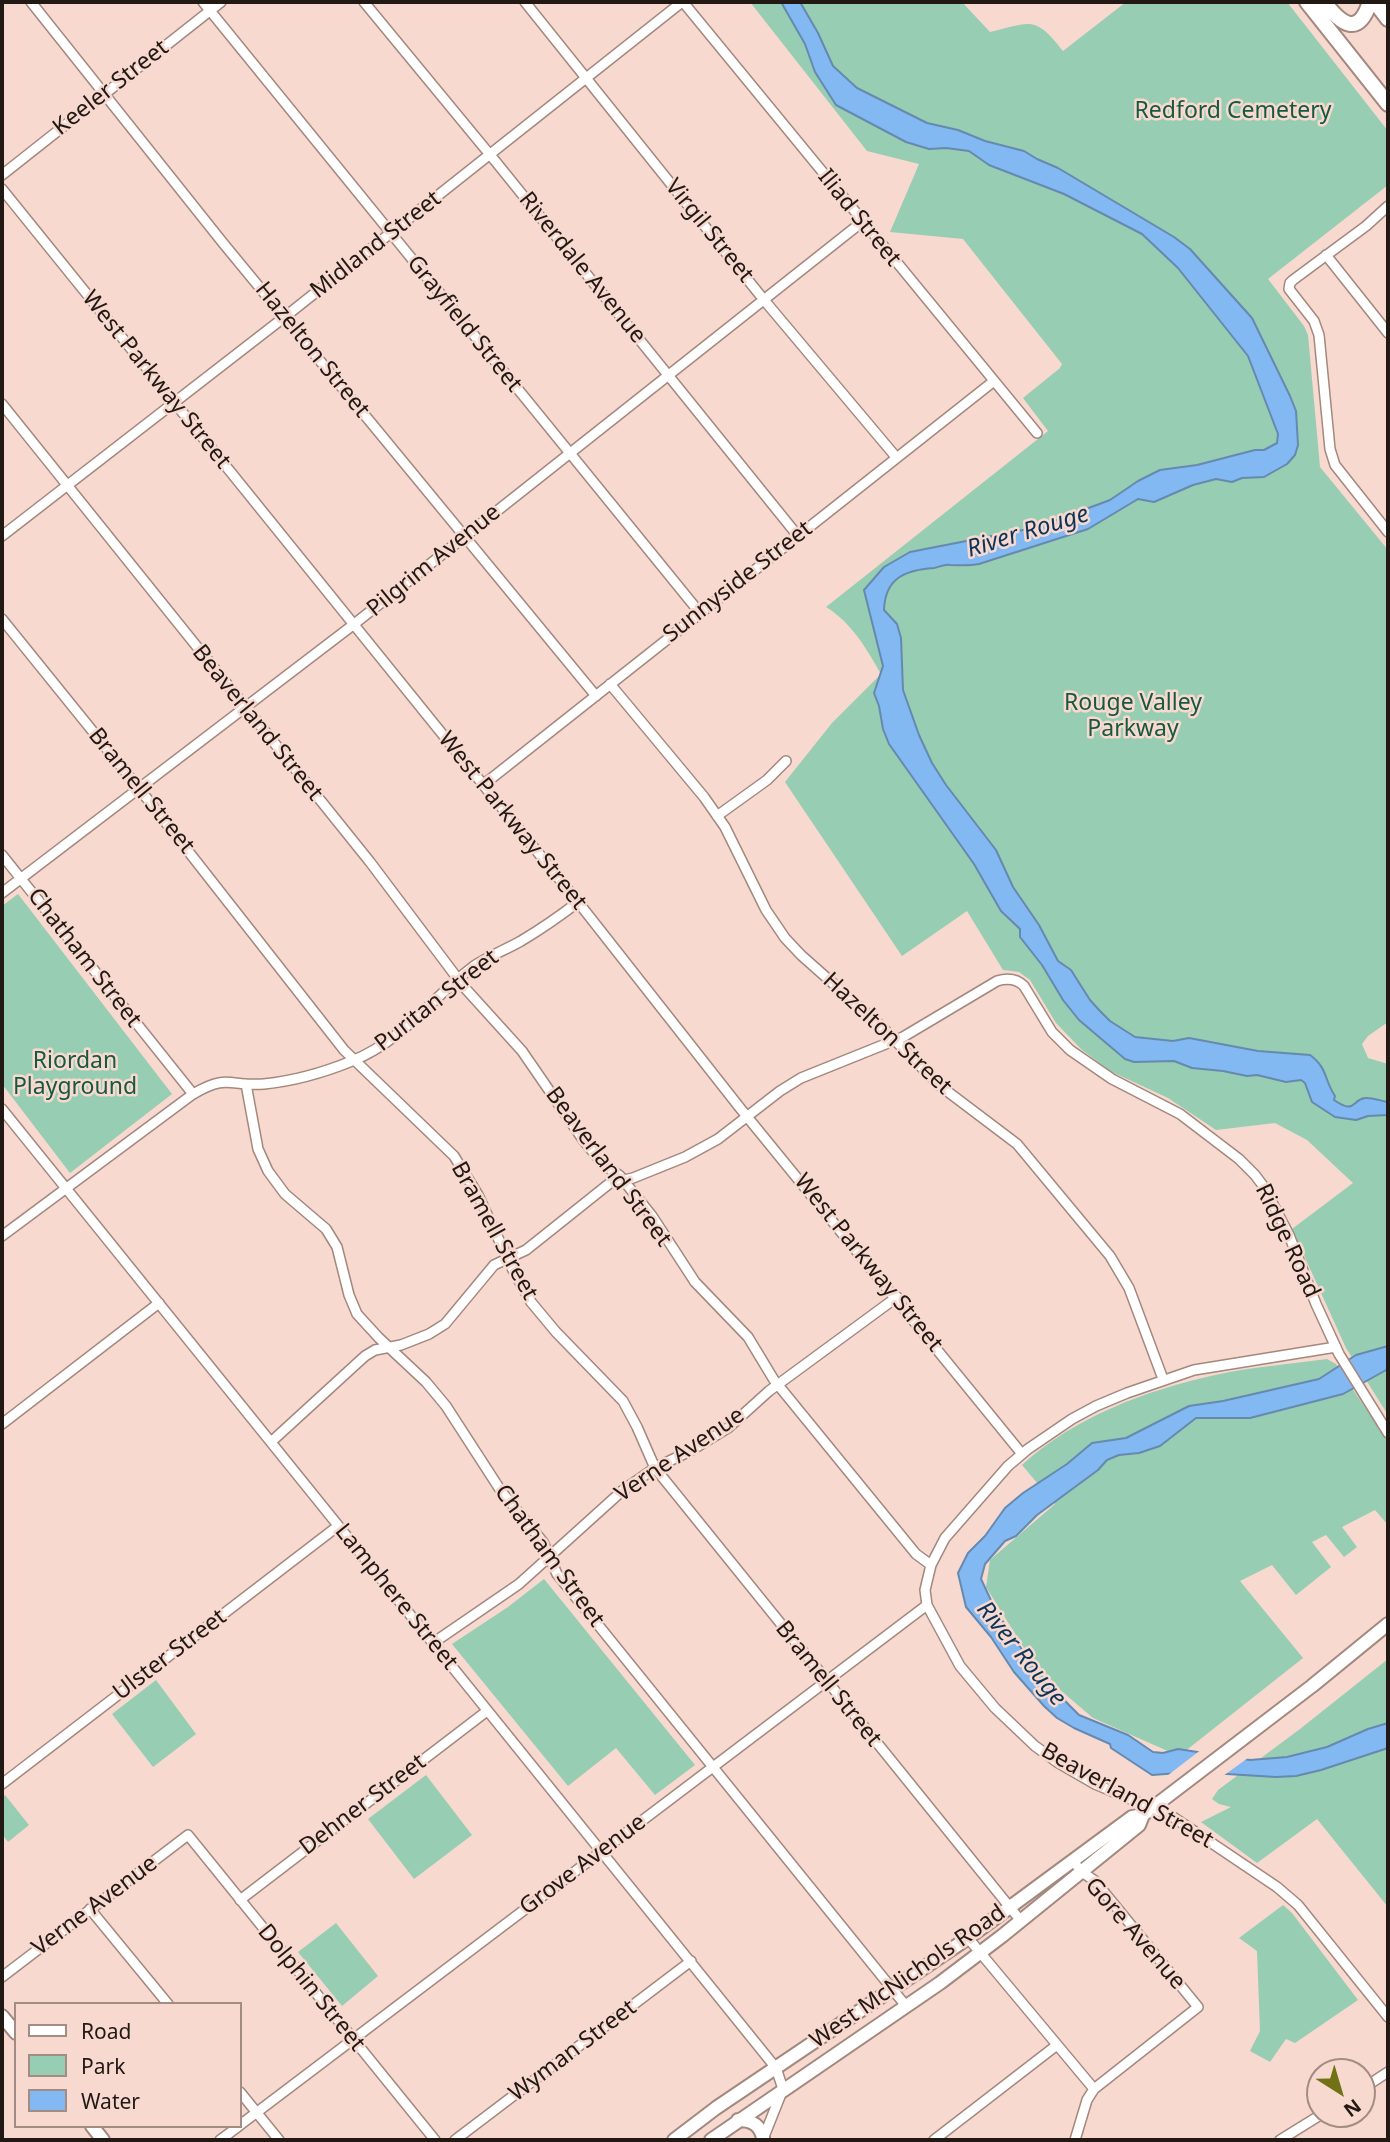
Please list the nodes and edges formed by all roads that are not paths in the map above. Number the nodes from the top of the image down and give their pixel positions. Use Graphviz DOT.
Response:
graph roads {
  1 [pos="31,2"];
  2 [pos="203,2"];
  3 [pos="221,2"];
  4 [pos="364,2"];
  5 [pos="525,2"];
  6 [pos="683,2"];
  7 [pos="1307,2"];
  8 [pos="1324,2"];
  9 [pos="1372,2"];
  10 [pos="210,11"];
  11 [pos="1388,19"];
  12 [pos="587,79"];
  13 [pos="104,94"];
  14 [pos="1388,104"];
  15 [pos="491,154"];
  16 [pos="2,175"];
  17 [pos="2,189"];
  18 [pos="1388,206"];
  19 [pos="862,222"];
  20 [pos="390,234"];
  21 [pos="1326,255"];
  22 [pos="764,300"];
  23 [pos="285,317"];
  24 [pos="1388,333"];
  25 [pos="668,375"];
  26 [pos="995,381"];
  27 [pos="2,404"];
  28 [pos="174,404"];
  29 [pos="1037,433"];
  30 [pos="569,454"];
  31 [pos="896,457"];
  32 [pos="67,486"];
  33 [pos="1388,532"];
  34 [pos="2,536"];
  35 [pos="465,536"];
  36 [pos="797,536"];
  37 [pos="700,613"];
  38 [pos="2,619"];
  39 [pos="354,625"];
  40 [pos="610,684"];
  41 [pos="596,696"];
  42 [pos="246,708"];
  43 [pos="786,761"];
  44 [pos="483,785"];
  45 [pos="139,789"];
  46 [pos="718,816"];
  47 [pos="2,855"];
  48 [pos="21,879"];
  49 [pos="2,893"];
  50 [pos="578,902"];
  51 [pos="458,979"];
  52 [pos="895,1041"];
  53 [pos="353,1060"];
  54 [pos="246,1084"];
  55 [pos="192,1094"];
  56 [pos="2,1109"];
  57 [pos="747,1117"];
  58 [pos="622,1180"];
  59 [pos="66,1189"];
  60 [pos="2,1236"];
  61 [pos="508,1259"];
  62 [pos="897,1297"];
  63 [pos="159,1303"];
  64 [pos="390,1348"];
  65 [pos="1338,1351"];
  66 [pos="1163,1379"];
  67 [pos="778,1385"];
  68 [pos="2,1424"];
  69 [pos="1388,1433"];
  70 [pos="271,1441"];
  71 [pos="1022,1454"];
  72 [pos="655,1468"];
  73 [pos="338,1526"];
  74 [pos="548,1558"];
  75 [pos="930,1566"];
  76 [pos="927,1605"];
  77 [pos="1388,1624"];
  78 [pos="433,1643"];
  79 [pos="826,1681"];
  80 [pos="487,1711"];
  81 [pos="714,1766"];
  82 [pos="2,1784"];
  83 [pos="1152,1808"];
  84 [pos="188,1835"];
  85 [pos="602,1850"];
  86 [pos="1073,1861"];
  87 [pos="1082,1872"];
  88 [pos="240,1900"];
  89 [pos="1009,1907"];
  90 [pos="90,1909"];
  91 [pos="1021,1921"];
  92 [pos="968,1938"];
  93 [pos="980,1953"];
  94 [pos="691,1961"];
  95 [pos="2,1977"];
  96 [pos="894,1990"];
  97 [pos="165,2002"];
  98 [pos="906,2006"];
  99 [pos="2,2016"];
  100 [pos="1388,2017"];
  101 [pos="14,2031"];
  102 [pos="353,2039"];
  103 [pos="1056,2045"];
  104 [pos="776,2068"];
  105 [pos="783,2089"];
  106 [pos="1094,2089"];
  107 [pos="242,2094"];
  108 [pos="716,2108"];
  109 [pos="257,2113"];
  110 [pos="734,2123"];
  111 [pos="242,2124"];
  112 [pos="1306,2124"];
  113 [pos="236,2128"];
  114 [pos="690,2135"];
  115 [pos="762,2139"];
  116 [pos="220,2140"];
  117 [pos="279,2140"];
  118 [pos="435,2140"];
  119 [pos="455,2140"];
  120 [pos="674,2140"];
  121 [pos="711,2140"];
  122 [pos="933,2140"];
  123 [pos="1075,2140"];
  124 [pos="1280,2140"];
  1 -- 13 [label="street, Hazelton Street"];
  2 -- 10 [label="street, Grayfield Street"];
  3 -- 10 [label="street, Keeler Street"];
  4 -- 15 [label="street, Riverdale Avenue"];
  5 -- 12 [label="street, Virgil Street"];
  6 -- 12 [label="street, Midland Street"];
  6 -- 19 [label="street, Iliad Street"];
  7 -- 14 [label="main road"];
  8 -- 9 [label="main road"];
  9 -- 11 [label="main road"];
  10 -- 13 [label="street, Keeler Street"];
  10 -- 20 [label="street, Grayfield Street"];
  12 -- 15 [label="street, Midland Street"];
  12 -- 22 [label="street, Virgil Street"];
  13 -- 16 [label="street, Keeler Street"];
  13 -- 23 [label="street, Hazelton Street"];
  15 -- 20 [label="street, Midland Street"];
  15 -- 25 [label="street, Riverdale Avenue"];
  17 -- 28 [label="street, West Parkway Street"];
  18 -- 21 [label="street"];
  19 -- 22 [label="street, Pilgrim Avenue"];
  19 -- 26 [label="street, Iliad Street"];
  20 -- 23 [label="street, Midland Street"];
  20 -- 30 [label="street, Grayfield Street"];
  21 -- 24 [label="street"];
  21 -- 33 [label="street"];
  22 -- 25 [label="street, Pilgrim Avenue"];
  22 -- 31 [label="street, Virgil Street"];
  23 -- 28 [label="street, Midland Street"];
  23 -- 35 [label="street, Hazelton Street"];
  25 -- 30 [label="street, Pilgrim Avenue"];
  25 -- 36 [label="street, Riverdale Avenue"];
  26 -- 29 [label="street, Iliad Street"];
  26 -- 31 [label="street, Sunnyside Street"];
  27 -- 32 [label="street, Beaverland Street"];
  28 -- 32 [label="street, Midland Street"];
  28 -- 39 [label="street, West Parkway Street"];
  30 -- 35 [label="street, Pilgrim Avenue"];
  30 -- 37 [label="street, Grayfield Street"];
  31 -- 36 [label="street, Sunnyside Street"];
  32 -- 34 [label="street, Midland Street"];
  32 -- 42 [label="street, Beaverland Street"];
  35 -- 39 [label="street, Pilgrim Avenue"];
  35 -- 41 [label="street, Hazelton Street"];
  36 -- 37 [label="street, Sunnyside Street"];
  37 -- 40 [label="street, Sunnyside Street"];
  38 -- 45 [label="street, Bramell Street"];
  39 -- 42 [label="street, Pilgrim Avenue"];
  39 -- 44 [label="street, West Parkway Street"];
  40 -- 41 [label="street, Sunnyside Street"];
  40 -- 46 [label="street, Hazelton Street"];
  41 -- 44 [label="street, Sunnyside Street"];
  42 -- 45 [label="street, Pilgrim Avenue"];
  42 -- 51 [label="street, Beaverland Street"];
  43 -- 46 [label="street"];
  44 -- 50 [label="street, West Parkway Street"];
  45 -- 48 [label="street, Pilgrim Avenue"];
  45 -- 53 [label="street, Bramell Street"];
  46 -- 52 [label="street, Hazelton Street"];
  47 -- 48 [label="street, Chatham Street"];
  48 -- 49 [label="street, Pilgrim Avenue"];
  48 -- 55 [label="street, Chatham Street"];
  50 -- 51 [label="street, Puritan Street"];
  50 -- 57 [label="street, West Parkway Street"];
  51 -- 53 [label="street, Puritan Street"];
  51 -- 58 [label="street, Beaverland Street"];
  52 -- 57 [label="street"];
  52 -- 65 [label="street, Ridge Road"];
  52 -- 66 [label="street, Hazelton Street"];
  53 -- 54 [label="street, Puritan Street"];
  53 -- 61 [label="street, Bramell Street"];
  54 -- 55 [label="street, Puritan Street"];
  54 -- 64 [label="street, Chatham Street"];
  55 -- 59 [label="street, Puritan Street"];
  56 -- 59 [label="street, Lamphere Street"];
  57 -- 58 [label="street"];
  57 -- 62 [label="street, West Parkway Street"];
  58 -- 61 [label="street"];
  58 -- 67 [label="street, Beaverland Street"];
  59 -- 60 [label="street, Puritan Street"];
  59 -- 63 [label="street, Lamphere Street"];
  61 -- 64 [label="street"];
  61 -- 72 [label="street, Bramell Street"];
  62 -- 67 [label="street, Verne Avenue"];
  62 -- 71 [label="street, West Parkway Street"];
  63 -- 68 [label="street"];
  63 -- 70 [label="street, Lamphere Street"];
  64 -- 70 [label="street"];
  64 -- 74 [label="street, Chatham Street"];
  65 -- 66 [label="street"];
  65 -- 69 [label="street, Ridge Road"];
  66 -- 71 [label="street"];
  67 -- 72 [label="street, Verne Avenue"];
  67 -- 75 [label="street, Beaverland Street"];
  70 -- 73 [label="street, Lamphere Street"];
  71 -- 75 [label="street"];
  72 -- 74 [label="street, Verne Avenue"];
  72 -- 79 [label="street, Bramell Street"];
  73 -- 78 [label="street, Lamphere Street"];
  73 -- 82 [label="street, Ulster Street"];
  74 -- 78 [label="street, Verne Avenue"];
  74 -- 81 [label="street, Chatham Street"];
  75 -- 76 [label="street"];
  76 -- 79 [label="street, Grove Avenue"];
  76 -- 83 [label="street, Beaverland Street"];
  77 -- 83 [label="main road, West McNichols Road"];
  78 -- 80 [label="street, Lamphere Street"];
  79 -- 81 [label="street, Grove Avenue"];
  79 -- 89 [label="street, Bramell Street"];
  80 -- 85 [label="street, Lamphere Street"];
  80 -- 88 [label="street, Dehner Street"];
  81 -- 85 [label="street, Grove Avenue"];
  81 -- 96 [label="street, Chatham Street"];
  83 -- 86 [label="main road, West McNichols Road"];
  83 -- 87 [label="main road, West McNichols Road"];
  83 -- 100 [label="street, Beaverland Street"];
  84 -- 88 [label="street, Dolphin Street"];
  84 -- 90 [label="street, Verne Avenue"];
  85 -- 94 [label="street, Lamphere Street"];
  85 -- 102 [label="street, Grove Avenue"];
  86 -- 87 [label="street, Gore Avenue"];
  86 -- 89 [label="main road, West McNichols Road"];
  87 -- 91 [label="main road, West McNichols Road"];
  87 -- 106 [label="street, Gore Avenue"];
  88 -- 102 [label="street, Dolphin Street"];
  89 -- 91 [label="street, Bramell Street"];
  89 -- 92 [label="main road, West McNichols Road"];
  90 -- 95 [label="street, Verne Avenue"];
  90 -- 97 [label="street"];
  91 -- 93 [label="main road, West McNichols Road"];
  92 -- 93 [label="street"];
  92 -- 96 [label="main road, West McNichols Road"];
  93 -- 98 [label="main road, West McNichols Road"];
  93 -- 103 [label="street"];
  94 -- 104 [label="street, Lamphere Street"];
  94 -- 119 [label="street, Wyman Street"];
  96 -- 98 [label="street, Chatham Street"];
  96 -- 104 [label="main road, West McNichols Road"];
  98 -- 105 [label="main road, West McNichols Road"];
  99 -- 101 [label="main road"];
  102 -- 109 [label="street, Grove Avenue"];
  102 -- 118 [label="street, Dolphin Street"];
  103 -- 106 [label="street"];
  103 -- 122 [label="street"];
  104 -- 105 [label="street, Lamphere Street"];
  104 -- 108 [label="main road, West McNichols Road"];
  105 -- 110 [label="main road, West McNichols Road"];
  105 -- 115 [label="street"];
  106 -- 123 [label="street"];
  107 -- 109 [label="street"];
  108 -- 110 [label="main road"];
  108 -- 114 [label="main road, West McNichols Road"];
  109 -- 111 [label="street, Grove Avenue"];
  109 -- 117 [label="street"];
  110 -- 115 [label="main road"];
  110 -- 121 [label="main road, West McNichols Road"];
  112 -- 124 [label="street"];
  113 -- 116 [label="street, Grove Avenue"];
  114 -- 120 [label="main road, West McNichols Road"];
}
